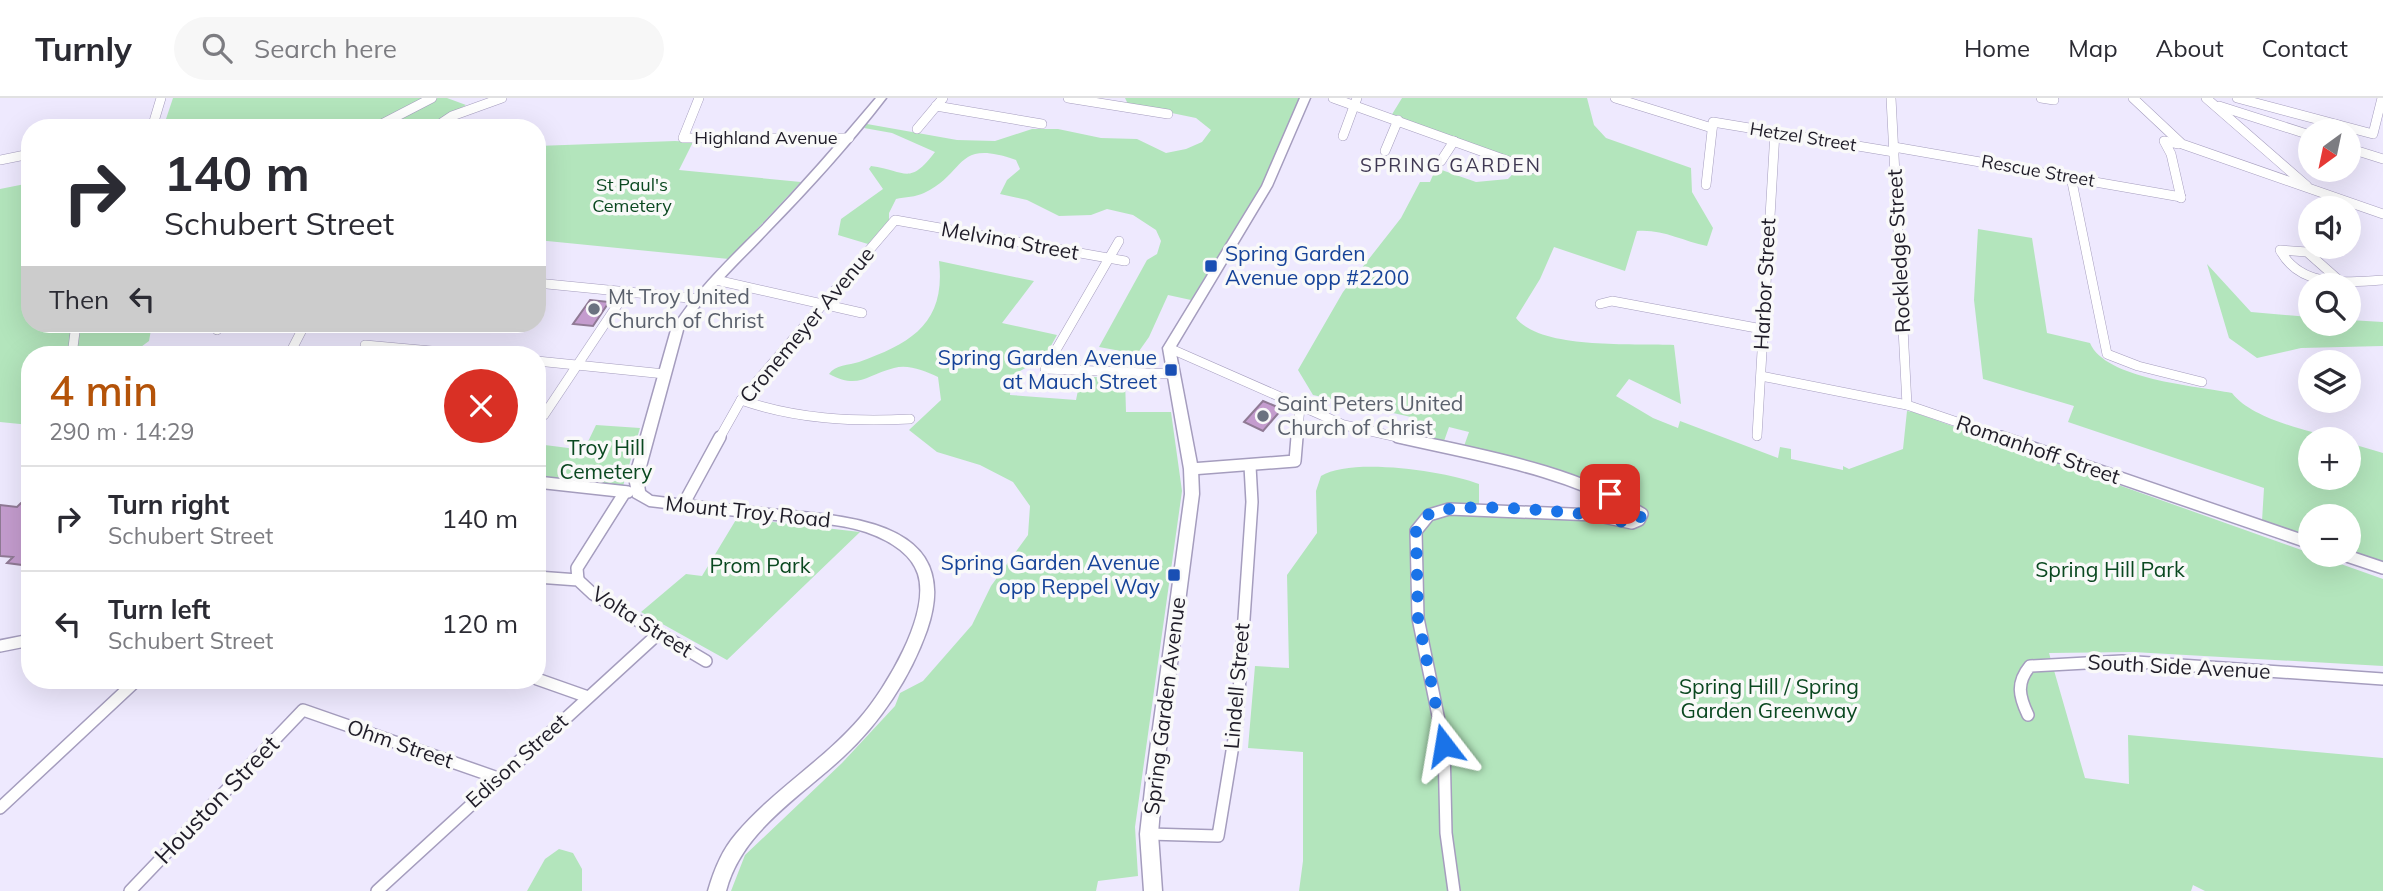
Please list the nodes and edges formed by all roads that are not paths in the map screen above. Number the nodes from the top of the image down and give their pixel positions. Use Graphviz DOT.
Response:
graph roads {
  1 [pos="161,98"];
  2 [pos="432,98"];
  3 [pos="502,98"];
  4 [pos="699,98"];
  5 [pos="881,98"];
  6 [pos="943,98"];
  7 [pos="1069,98"];
  8 [pos="1305,98"];
  9 [pos="1332,98"];
  10 [pos="1615,98"];
  11 [pos="1891,98"];
  12 [pos="2041,98"];
  13 [pos="2133,98"];
  14 [pos="2237,98"];
  15 [pos="2382,98"];
  16 [pos="2054,100"];
  17 [pos="1355,101"];
  18 [pos="2210,101"];
  19 [pos="936,106"];
  20 [pos="1168,114"];
  21 [pos="155,119"];
  22 [pos="391,119"];
  23 [pos="450,119"];
  24 [pos="1398,120"];
  25 [pos="1042,124"];
  26 [pos="1712,125"];
  27 [pos="918,129"];
  28 [pos="2298,131"];
  29 [pos="1775,132"];
  30 [pos="1343,136"];
  31 [pos="849,138"];
  32 [pos="1454,141"];
  33 [pos="2182,144"];
  34 [pos="1894,150"];
  35 [pos="1385,151"];
  36 [pos="2361,152"];
  37 [pos="21,156"];
  38 [pos="2383,159"];
  39 [pos="0,160"];
  40 [pos="1441,161"];
  41 [pos="1531,169"];
  42 [pos="2071,177"];
  43 [pos="1706,185"];
  44 [pos="2311,189"];
  45 [pos="2383,214"];
  46 [pos="895,220"];
  47 [pos="1119,241"];
  48 [pos="1109,259"];
  49 [pos="1125,261"];
  50 [pos="716,280"];
  51 [pos="2383,280"];
  52 [pos="2361,281"];
  53 [pos="2342,282"];
  54 [pos="546,285"];
  55 [pos="626,292"];
  56 [pos="699,299"];
  57 [pos="826,304"];
  58 [pos="1600,304"];
  59 [pos="862,313"];
  60 [pos="1762,329"];
  61 [pos="365,345"];
  62 [pos="376,346"];
  63 [pos="1169,348"];
  64 [pos="546,362"];
  65 [pos="576,365"];
  66 [pos="664,374"];
  67 [pos="1174,374"];
  68 [pos="1761,376"];
  69 [pos="2202,382"];
  70 [pos="741,400"];
  71 [pos="1907,405"];
  72 [pos="1300,407"];
  73 [pos="546,412"];
  74 [pos="910,419"];
  75 [pos="1757,436"];
  76 [pos="1250,466"];
  77 [pos="1191,469"];
  78 [pos="546,483"];
  79 [pos="631,493"];
  80 [pos="683,505"];
  81 [pos="2298,539"];
  82 [pos="2361,561"];
  83 [pos="2383,568"];
  84 [pos="546,578"];
  85 [pos="578,580"];
  86 [pos="659,634"];
  87 [pos="21,641"];
  88 [pos="0,646"];
  89 [pos="706,661"];
  90 [pos="2383,679"];
  91 [pos="546,682"];
  92 [pos="127,689"];
  93 [pos="588,697"];
  94 [pos="303,710"];
  95 [pos="2028,716"];
  96 [pos="498,778"];
  97 [pos="0,808"];
  98 [pos="1149,834"];
  99 [pos="130,891"];
  100 [pos="377,891"];
  101 [pos="717,891"];
  102 [pos="1153,891"];
  103 [pos="1454,891"];
  1 -- 21 [label="street"];
  2 -- 22 [label="street"];
  3 -- 23 [label="street"];
  4 -- 31 [label="street, Highland Avenue"];
  5 -- 31 [label="street, Mount Troy Road"];
  6 -- 19 [label="street"];
  7 -- 20 [label="street"];
  8 -- 63 [label="street"];
  9 -- 17 [label="street"];
  10 -- 26 [label="street, Hetzel Street"];
  11 -- 34 [label="street, Rockledge Street"];
  12 -- 16 [label="street"];
  13 -- 33 [label="street"];
  14 -- 15 [label="street"];
  17 -- 24 [label="street"];
  17 -- 30 [label="street"];
  18 -- 28 [label="street"];
  18 -- 44 [label="street"];
  19 -- 25 [label="street"];
  19 -- 27 [label="street"];
  24 -- 32 [label="street"];
  24 -- 35 [label="street"];
  26 -- 29 [label="street, Hetzel Street"];
  26 -- 43 [label="street"];
  29 -- 34 [label="street, Hetzel Street"];
  29 -- 60 [label="street, Harbor Street"];
  31 -- 50 [label="street, Mount Troy Road"];
  32 -- 40 [label="street"];
  32 -- 41 [label="street"];
  33 -- 42 [label="street, Rescue Street"];
  33 -- 44 [label="street"];
  34 -- 42 [label="street, Rescue Street"];
  34 -- 71 [label="street, Rockledge Street"];
  36 -- 38 [label="street"];
  37 -- 39 [label="street"];
  42 -- 69 [label="street"];
  44 -- 45 [label="street"];
  46 -- 48 [label="street, Melvina Street"];
  46 -- 57 [label="street, Cronemeyer Avenue"];
  47 -- 48 [label="street"];
  48 -- 49 [label="street, Melvina Street"];
  48 -- 67 [label="street"];
  50 -- 56 [label="street, Mount Troy Road"];
  50 -- 57 [label="street"];
  51 -- 52 [label="street"];
  53 -- 53 [label="street"];
  54 -- 55 [label="street"];
  55 -- 56 [label="street"];
  55 -- 65 [label="street"];
  56 -- 66 [label="street, Mount Troy Road"];
  57 -- 59 [label="street"];
  57 -- 70 [label="street, Cronemeyer Avenue"];
  58 -- 60 [label="street"];
  60 -- 68 [label="street, Harbor Street"];
  61 -- 62 [label="street"];
  63 -- 67 [label="street, Spring Garden Avenue"];
  63 -- 72 [label="street"];
  64 -- 65 [label="street"];
  65 -- 66 [label="street"];
  65 -- 73 [label="street"];
  66 -- 79 [label="street, Mount Troy Road"];
  67 -- 77 [label="street, Spring Garden Avenue"];
  68 -- 71 [label="street, Romanhoff Street"];
  68 -- 75 [label="street, Harbor Street"];
  70 -- 74 [label="street"];
  70 -- 80 [label="street, Cronemeyer Avenue"];
  71 -- 81 [label="street, Romanhoff Street"];
  72 -- 76 [label="street"];
  72 -- 103 [label="street"];
  76 -- 77 [label="street"];
  76 -- 98 [label="street, Lindell Street"];
  77 -- 98 [label="street, Spring Garden Avenue"];
  78 -- 79 [label="street"];
  79 -- 80 [label="street, Mount Troy Road"];
  79 -- 85 [label="street"];
  80 -- 101 [label="street, Mount Troy Road"];
  82 -- 83 [label="street"];
  84 -- 85 [label="street, Volta Street"];
  85 -- 86 [label="street, Volta Street"];
  86 -- 89 [label="street, Volta Street"];
  86 -- 93 [label="street, Edison Street"];
  87 -- 88 [label="street"];
  90 -- 95 [label="street, South Side Avenue"];
  91 -- 93 [label="street"];
  92 -- 97 [label="street"];
  93 -- 96 [label="street, Edison Street"];
  94 -- 96 [label="street, Ohm Street"];
  94 -- 99 [label="street, Houston Street"];
  96 -- 100 [label="street, Edison Street"];
  98 -- 102 [label="street, Spring Garden Avenue"];
}
